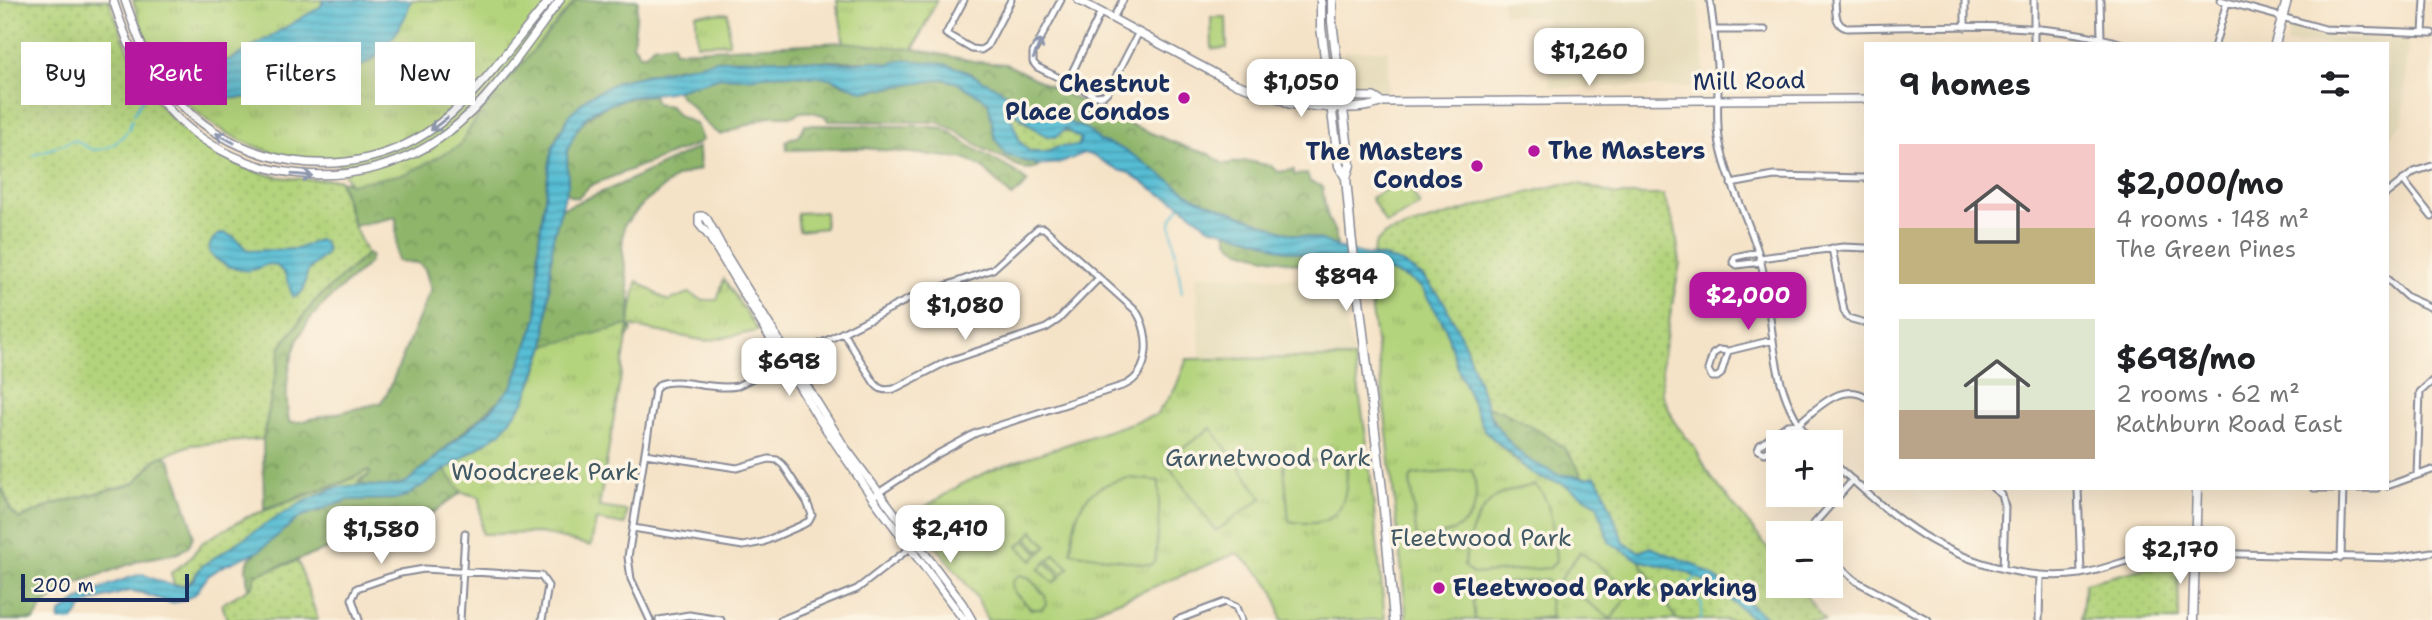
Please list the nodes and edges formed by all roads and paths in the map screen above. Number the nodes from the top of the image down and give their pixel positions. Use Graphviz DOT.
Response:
graph roads {
  1 [pos="113,0"];
  2 [pos="125,0"];
  3 [pos="550,0"];
  4 [pos="560,0"];
  5 [pos="964,0"];
  6 [pos="1011,0"];
  7 [pos="1061,0"];
  8 [pos="1078,0"];
  9 [pos="1123,0"];
  10 [pos="1321,0"];
  11 [pos="1332,0"];
  12 [pos="1710,0"];
  13 [pos="1835,0"];
  14 [pos="1965,0"];
  15 [pos="2034,0"];
  16 [pos="2100,0"];
  17 [pos="2287,0"];
  18 [pos="2425,0"];
  19 [pos="2223,1"];
  20 [pos="1101,12"];
  21 [pos="2282,17"];
  22 [pos="1113,18"];
  23 [pos="1965,27"];
  24 [pos="2034,29"];
  25 [pos="1714,30"];
  26 [pos="1765,30"];
  27 [pos="1139,32"];
  28 [pos="2423,32"];
  29 [pos="2432,33"];
  30 [pos="2101,37"];
  31 [pos="2034,42"];
  32 [pos="2117,42"];
  33 [pos="2215,42"];
  34 [pos="2275,42"];
  35 [pos="1067,83"];
  36 [pos="1331,97"];
  37 [pos="1342,97"];
  38 [pos="1282,99"];
  39 [pos="1864,99"];
  40 [pos="1718,101"];
  41 [pos="1381,103"];
  42 [pos="1332,107"];
  43 [pos="1343,107"];
  44 [pos="2432,166"];
  45 [pos="1864,178"];
  46 [pos="2403,180"];
  47 [pos="1346,183"];
  48 [pos="1731,184"];
  49 [pos="2389,191"];
  50 [pos="2432,217"];
  51 [pos="1832,248"];
  52 [pos="1864,248"];
  53 [pos="1760,257"];
  54 [pos="1099,278"];
  55 [pos="2389,281"];
  56 [pos="2432,307"];
  57 [pos="1864,322"];
  58 [pos="843,332"];
  59 [pos="1773,340"];
  60 [pos="1728,351"];
  61 [pos="787,361"];
  62 [pos="2432,382"];
  63 [pos="1864,396"];
  64 [pos="1798,424"];
  65 [pos="1780,430"];
  66 [pos="1795,430"];
  67 [pos="1802,430"];
  68 [pos="1766,440"];
  69 [pos="1766,451"];
  70 [pos="645,454"];
  71 [pos="2432,470"];
  72 [pos="1843,471"];
  73 [pos="2417,475"];
  74 [pos="1853,480"];
  75 [pos="2389,485"];
  76 [pos="1864,489"];
  77 [pos="1865,490"];
  78 [pos="1996,490"];
  79 [pos="2078,490"];
  80 [pos="2197,490"];
  81 [pos="2342,490"];
  82 [pos="875,495"];
  83 [pos="1816,521"];
  84 [pos="633,528"];
  85 [pos="465,533"];
  86 [pos="913,545"];
  87 [pos="2432,552"];
  88 [pos="2195,553"];
  89 [pos="2341,558"];
  90 [pos="1843,569"];
  91 [pos="2003,569"];
  92 [pos="464,570"];
  93 [pos="2081,574"];
  94 [pos="2040,575"];
  95 [pos="359,620"];
  96 [pos="460,620"];
  97 [pos="542,620"];
  98 [pos="650,620"];
  99 [pos="659,620"];
  100 [pos="721,620"];
  101 [pos="782,620"];
  102 [pos="964,620"];
  103 [pos="972,620"];
  104 [pos="1177,620"];
  105 [pos="1241,620"];
  106 [pos="1394,620"];
  107 [pos="1928,620"];
  108 [pos="2039,620"];
  109 [pos="2193,620"];
  1 -- 4 [label="street, one-way"];
  3 -- 2 [label="street, one-way"];
  5 -- 6 [label="street"];
  35 -- 7 [label="street, one-way"];
  8 -- 20 [label="street, Mill Road"];
  9 -- 22 [label="street"];
  10 -- 36 [label="main road"];
  11 -- 37 [label="main road"];
  12 -- 25 [label="street"];
  13 -- 23 [label="street"];
  14 -- 23 [label="street"];
  15 -- 24 [label="street"];
  16 -- 30 [label="street"];
  17 -- 21 [label="main road"];
  18 -- 28 [label="street"];
  19 -- 21 [label="street"];
  19 -- 33 [label="street"];
  20 -- 22 [label="street, Mill Road"];
  20 -- 35 [label="street"];
  21 -- 28 [label="street"];
  21 -- 34 [label="main road"];
  22 -- 27 [label="street, Mill Road"];
  23 -- 24 [label="street"];
  24 -- 30 [label="street"];
  24 -- 31 [label="street"];
  25 -- 26 [label="street"];
  25 -- 40 [label="street"];
  27 -- 35 [label="street"];
  27 -- 38 [label="street, Mill Road"];
  28 -- 29 [label="street"];
  30 -- 32 [label="street"];
  36 -- 37 [label="street, Mill Road"];
  36 -- 38 [label="street, Mill Road"];
  36 -- 42 [label="main road"];
  37 -- 41 [label="street, Mill Road"];
  37 -- 43 [label="main road"];
  38 -- 42 [label="street, Mill Road"];
  39 -- 40 [label="street, Mill Road"];
  40 -- 41 [label="street, Mill Road"];
  40 -- 48 [label="street"];
  41 -- 43 [label="street, Mill Road"];
  42 -- 43 [label="street, Mill Road"];
  42 -- 47 [label="main road"];
  43 -- 47 [label="main road"];
  44 -- 46 [label="street"];
  45 -- 48 [label="street"];
  46 -- 49 [label="street"];
  46 -- 50 [label="street"];
  47 -- 106 [label="main road"];
  48 -- 53 [label="street"];
  51 -- 52 [label="street"];
  51 -- 53 [label="street"];
  51 -- 57 [label="street"];
  53 -- 59 [label="street"];
  54 -- 58 [label="street"];
  54 -- 58 [label="street"];
  54 -- 82 [label="street"];
  55 -- 56 [label="street"];
  58 -- 61 [label="street"];
  59 -- 60 [label="street"];
  59 -- 64 [label="street"];
  60 -- 60 [label="street"];
  61 -- 61 [label="street"];
  61 -- 70 [label="street"];
  61 -- 82 [label="street"];
  62 -- 73 [label="street"];
  63 -- 64 [label="street"];
  64 -- 65 [label="street"];
  64 -- 66 [label="street"];
  64 -- 67 [label="street"];
  68 -- 69 [label="street"];
  70 -- 84 [label="street"];
  70 -- 84 [label="street"];
  71 -- 73 [label="street"];
  72 -- 74 [label="street"];
  73 -- 75 [label="street"];
  74 -- 76 [label="street"];
  74 -- 83 [label="street"];
  77 -- 91 [label="street"];
  78 -- 91 [label="street"];
  79 -- 93 [label="street"];
  80 -- 88 [label="main road"];
  81 -- 89 [label="street"];
  82 -- 86 [label="street"];
  84 -- 98 [label="street"];
  85 -- 92 [label="street"];
  86 -- 101 [label="street"];
  86 -- 102 [label="street"];
  86 -- 103 [label="street"];
  87 -- 89 [label="street"];
  88 -- 89 [label="street"];
  88 -- 93 [label="street"];
  88 -- 109 [label="main road"];
  90 -- 107 [label="street"];
  91 -- 94 [label="street"];
  92 -- 95 [label="street"];
  92 -- 96 [label="street"];
  92 -- 97 [label="street"];
  93 -- 94 [label="street"];
  94 -- 108 [label="street"];
  99 -- 100 [label="street"];
  104 -- 105 [label="street"];
}
